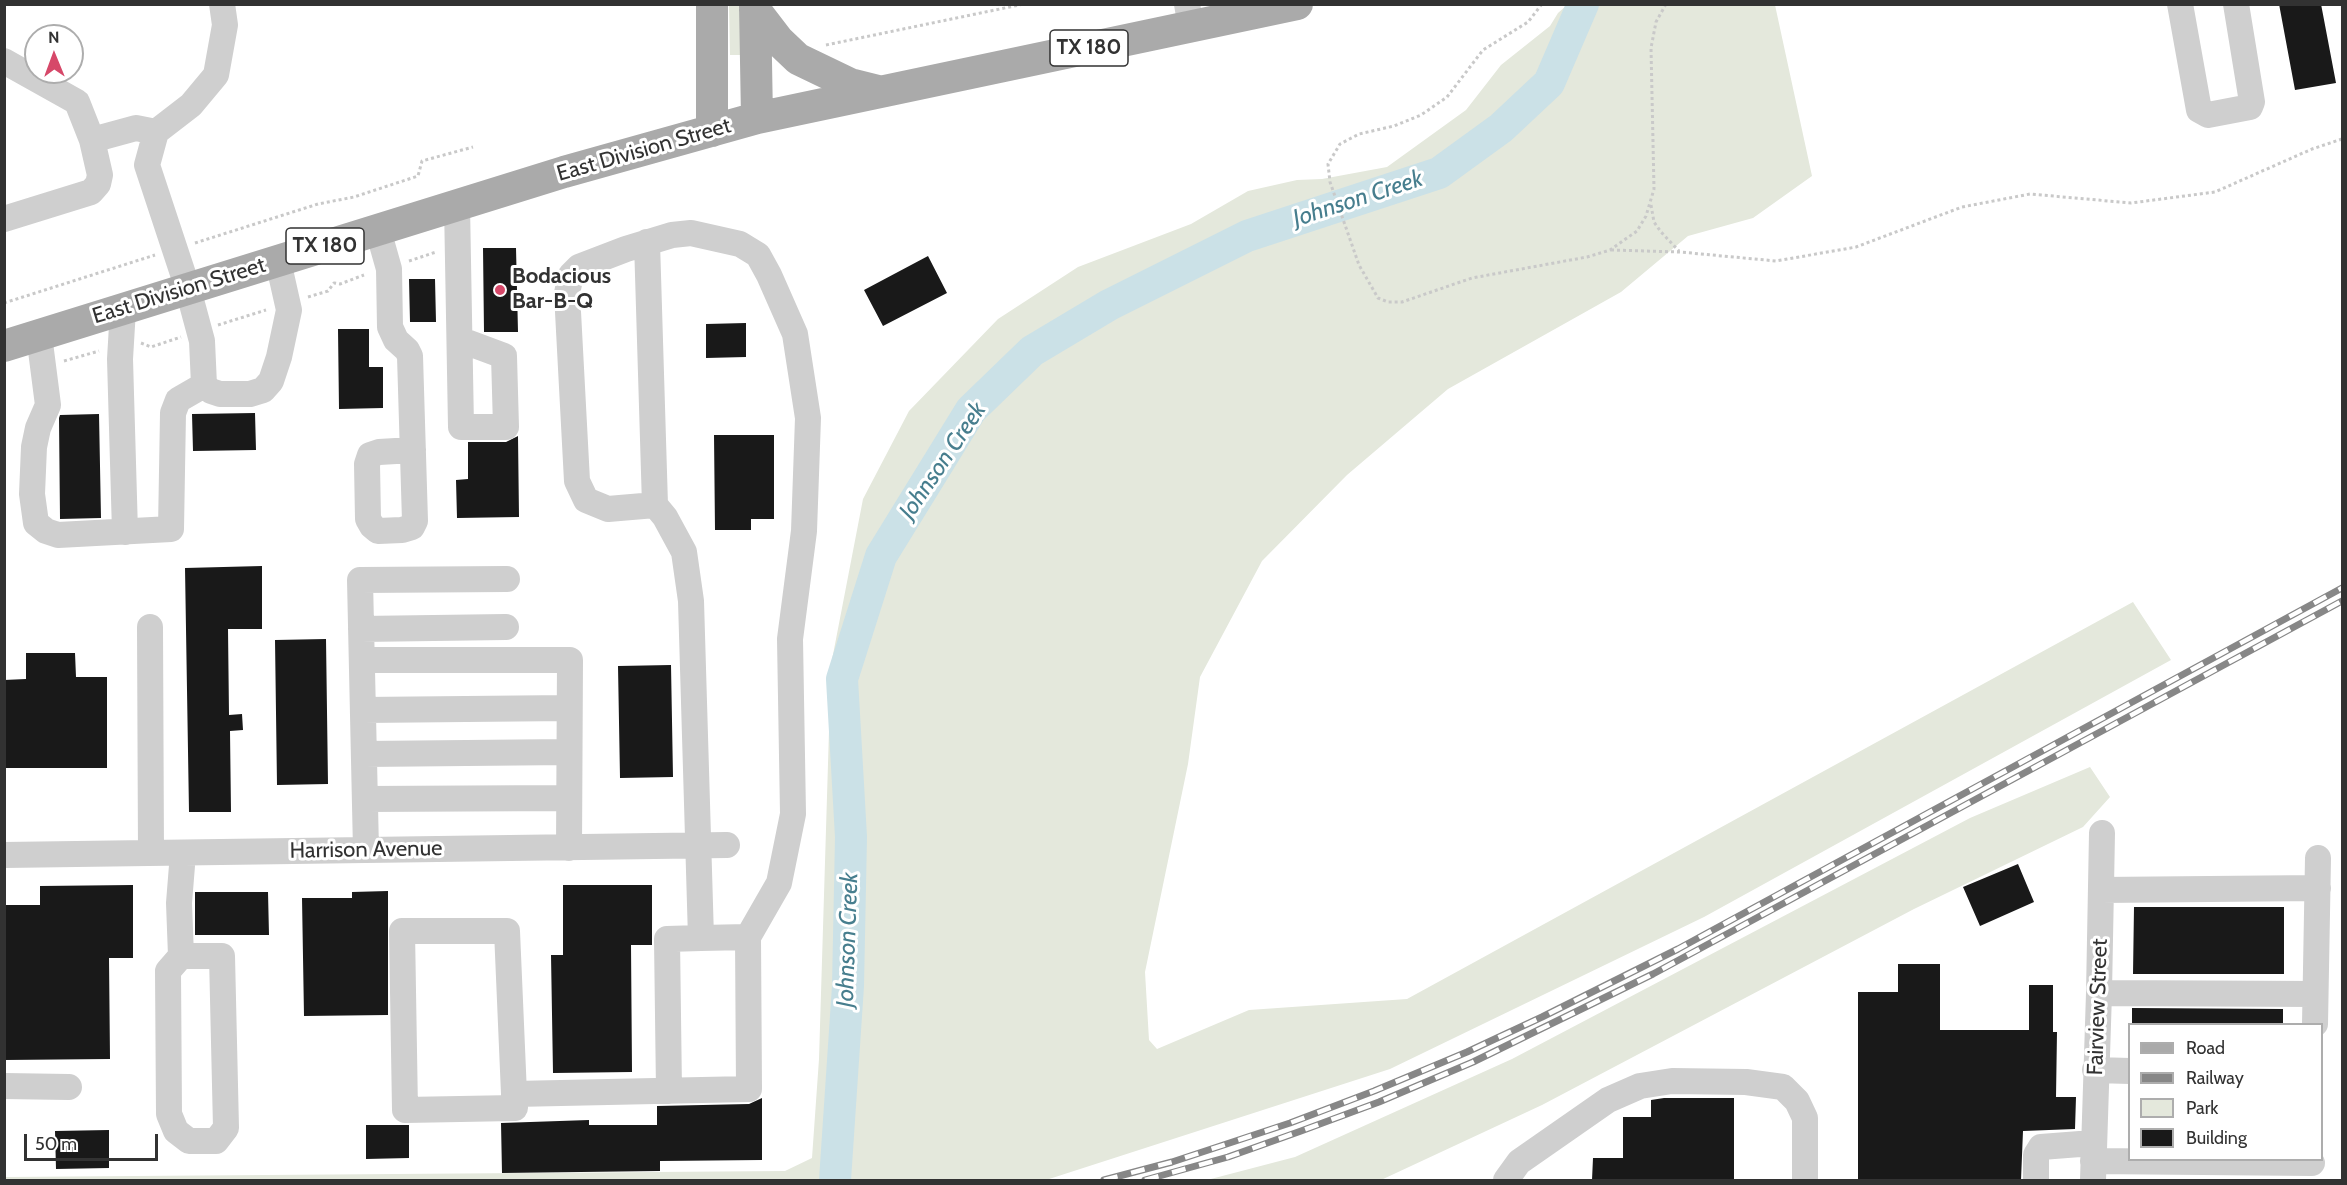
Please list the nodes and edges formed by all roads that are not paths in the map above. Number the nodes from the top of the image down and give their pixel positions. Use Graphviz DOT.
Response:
graph roads {
  1 [pos="222,4"];
  2 [pos="712,4"];
  3 [pos="1297,4"];
  4 [pos="2180,4"];
  5 [pos="2236,4"];
  6 [pos="755,7"];
  7 [pos="1189,16"];
  8 [pos="4,61"];
  9 [pos="881,92"];
  10 [pos="757,118"];
  11 [pos="712,131"];
  12 [pos="156,132"];
  13 [pos="92,140"];
  14 [pos="457,205"];
  15 [pos="4,219"];
  16 [pos="378,230"];
  17 [pos="646,242"];
  18 [pos="278,261"];
  19 [pos="188,289"];
  20 [pos="123,309"];
  21 [pos="39,335"];
  22 [pos="461,340"];
  23 [pos="4,346"];
  24 [pos="204,385"];
  25 [pos="413,450"];
  26 [pos="655,505"];
  27 [pos="125,532"];
  28 [pos="507,579"];
  29 [pos="150,627"];
  30 [pos="506,627"];
  31 [pos="361,629"];
  32 [pos="362,660"];
  33 [pos="569,708"];
  34 [pos="363,710"];
  35 [pos="569,752"];
  36 [pos="364,754"];
  37 [pos="569,798"];
  38 [pos="365,799"];
  39 [pos="2102,833"];
  40 [pos="727,845"];
  41 [pos="698,846"];
  42 [pos="569,848"];
  43 [pos="366,850"];
  44 [pos="151,853"];
  45 [pos="183,853"];
  46 [pos="4,855"];
  47 [pos="2318,858"];
  48 [pos="2318,888"];
  49 [pos="2101,890"];
  50 [pos="748,937"];
  51 [pos="701,938"];
  52 [pos="181,956"];
  53 [pos="2099,993"];
  54 [pos="2315,994"];
  55 [pos="2315,1023"];
  56 [pos="2095,1070"];
  57 [pos="2128,1071"];
  58 [pos="4,1086"];
  59 [pos="69,1087"];
  60 [pos="669,1091"];
  61 [pos="514,1094"];
  62 [pos="2093,1161"];
  63 [pos="2312,1168"];
  64 [pos="1806,1173"];
  65 [pos="1506,1180"];
  66 [pos="2036,1180"];
  1 -- 12 [label="street"];
  2 -- 11 [label="main road"];
  3 -- 7 [label="main road, East Division Street / TX 180"];
  4 -- 5 [label="street"];
  6 -- 9 [label="main road"];
  6 -- 10 [label="main road"];
  7 -- 9 [label="main road, East Division Street / TX 180"];
  8 -- 13 [label="street"];
  9 -- 10 [label="main road, East Division Street / TX 180"];
  10 -- 11 [label="main road, East Division Street / TX 180"];
  11 -- 14 [label="main road, East Division Street / TX 180"];
  12 -- 13 [label="street"];
  12 -- 19 [label="street"];
  13 -- 15 [label="street"];
  14 -- 16 [label="main road, East Division Street / TX 180"];
  14 -- 22 [label="street"];
  16 -- 18 [label="main road, East Division Street / TX 180"];
  16 -- 25 [label="street"];
  17 -- 26 [label="street"];
  17 -- 26 [label="street"];
  17 -- 50 [label="street"];
  18 -- 19 [label="main road, East Division Street / TX 180"];
  18 -- 24 [label="street"];
  19 -- 20 [label="main road, East Division Street / TX 180"];
  19 -- 24 [label="street"];
  20 -- 21 [label="main road, East Division Street / TX 180"];
  20 -- 27 [label="street"];
  21 -- 23 [label="main road, East Division Street / TX 180"];
  21 -- 27 [label="street"];
  24 -- 27 [label="street"];
  26 -- 41 [label="street"];
  28 -- 31 [label="street"];
  29 -- 44 [label="street"];
  30 -- 31 [label="street"];
  31 -- 32 [label="street"];
  32 -- 33 [label="street"];
  32 -- 34 [label="street"];
  33 -- 34 [label="street"];
  33 -- 35 [label="street"];
  34 -- 36 [label="street"];
  35 -- 36 [label="street"];
  35 -- 37 [label="street"];
  36 -- 38 [label="street"];
  37 -- 38 [label="street"];
  37 -- 42 [label="street"];
  38 -- 43 [label="street"];
  39 -- 49 [label="street, Fairview Street"];
  40 -- 41 [label="street, Harrison Avenue"];
  41 -- 42 [label="street, Harrison Avenue"];
  41 -- 51 [label="street"];
  42 -- 43 [label="street, Harrison Avenue"];
  43 -- 45 [label="street, Harrison Avenue"];
  44 -- 45 [label="street, Harrison Avenue"];
  44 -- 46 [label="street, Harrison Avenue"];
  45 -- 52 [label="street"];
  47 -- 48 [label="street"];
  48 -- 49 [label="street"];
  48 -- 54 [label="street"];
  49 -- 53 [label="street, Fairview Street"];
  50 -- 51 [label="street"];
  50 -- 60 [label="street"];
  51 -- 60 [label="street"];
  52 -- 52 [label="street"];
  53 -- 54 [label="street"];
  53 -- 56 [label="street, Fairview Street"];
  54 -- 55 [label="street"];
  56 -- 57 [label="street"];
  56 -- 62 [label="street, Fairview Street"];
  58 -- 59 [label="street"];
  60 -- 61 [label="street"];
  61 -- 61 [label="street"];
  62 -- 63 [label="street"];
  62 -- 66 [label="street"];
  64 -- 65 [label="street"];
}
